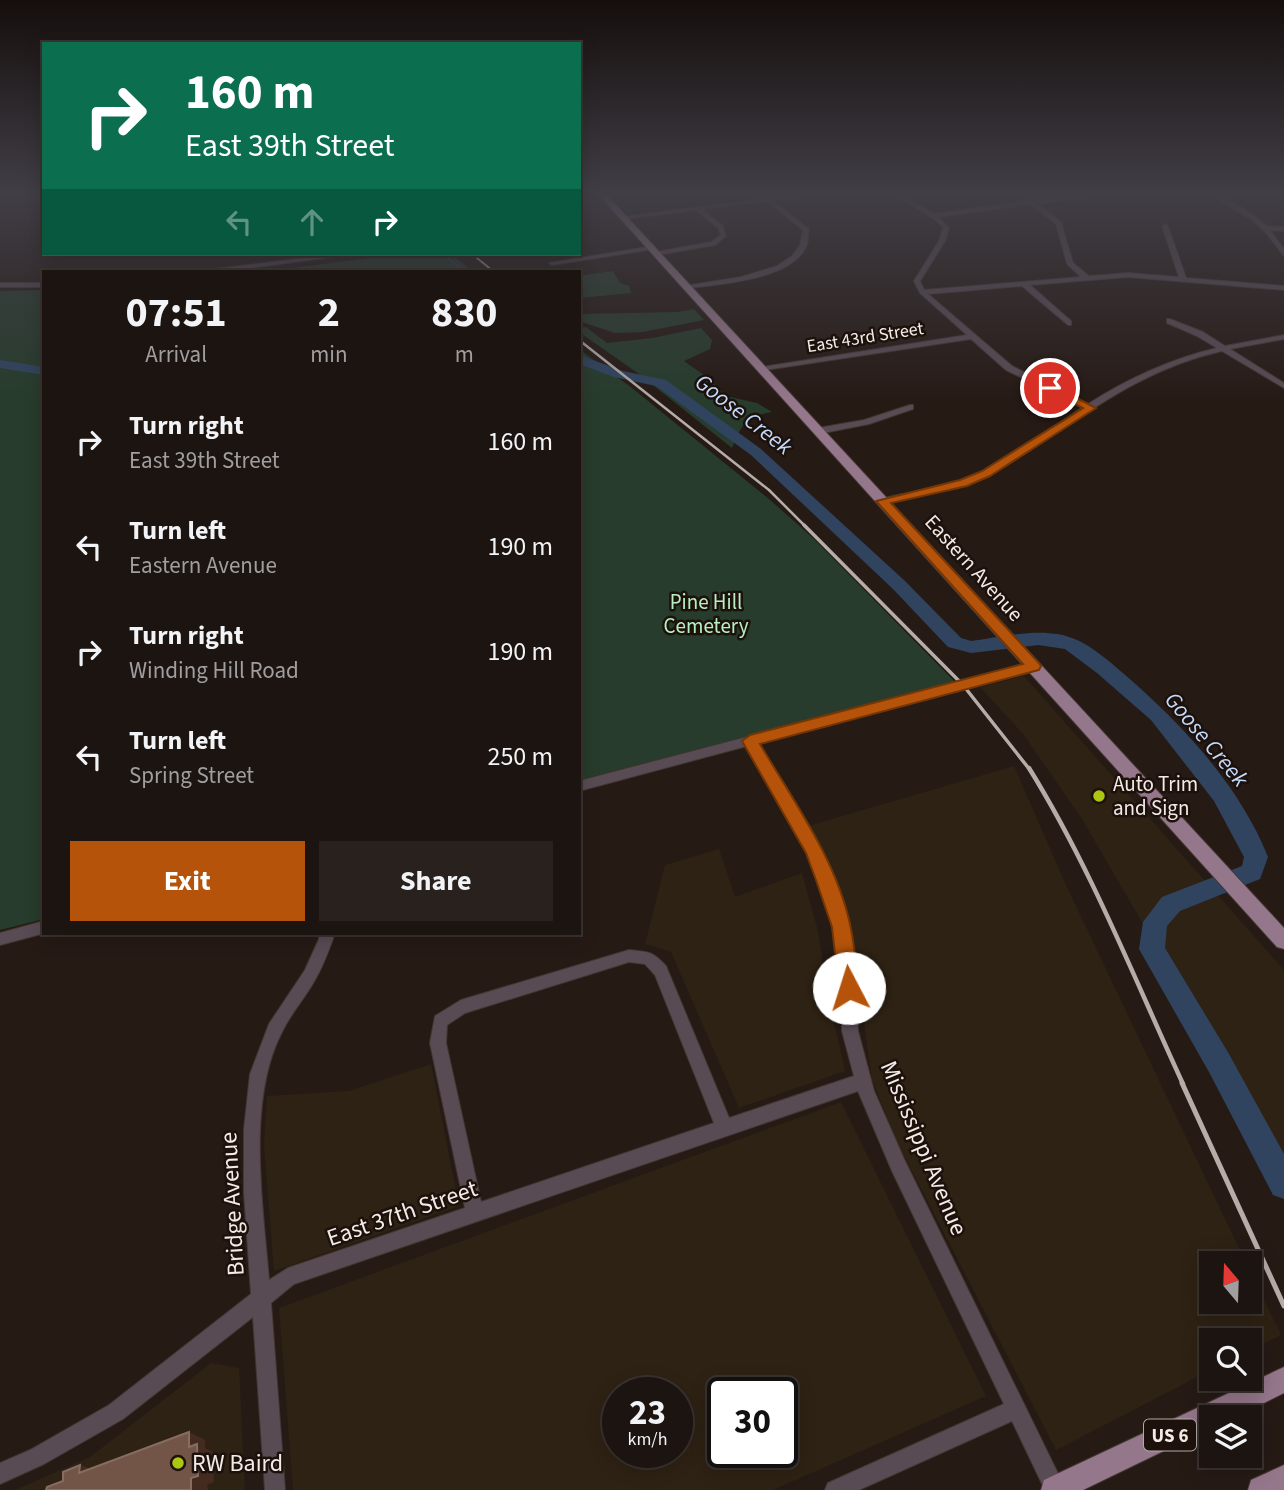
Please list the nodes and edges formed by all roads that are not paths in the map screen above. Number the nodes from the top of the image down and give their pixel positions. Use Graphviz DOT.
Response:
graph roads {
  1 [pos="275,264"];
  2 [pos="667,264"];
  3 [pos="786,264"];
  4 [pos="928,264"];
  5 [pos="1070,264"];
  6 [pos="1178,264"];
  7 [pos="223,270"];
  8 [pos="1087,278"];
  9 [pos="1183,280"];
  10 [pos="1023,283"];
  11 [pos="0,285"];
  12 [pos="42,285"];
  13 [pos="688,286"];
  14 [pos="1284,288"];
  15 [pos="922,292"];
  16 [pos="1170,321"];
  17 [pos="1068,323"];
  18 [pos="973,336"];
  19 [pos="1284,337"];
  20 [pos="1224,349"];
  21 [pos="762,369"];
  22 [pos="1284,386"];
  23 [pos="910,407"];
  24 [pos="1091,408"];
  25 [pos="818,431"];
  26 [pos="883,501"];
  27 [pos="1033,666"];
  28 [pos="750,741"];
  29 [pos="581,785"];
  30 [pos="42,928"];
  31 [pos="326,935"];
  32 [pos="0,939"];
  33 [pos="1284,941"];
  34 [pos="863,1081"];
  35 [pos="725,1129"];
  36 [pos="475,1214"];
  37 [pos="261,1297"];
  38 [pos="1284,1380"];
  39 [pos="1017,1408"];
  40 [pos="0,1474"];
  41 [pos="1284,1478"];
  42 [pos="275,1490"];
  43 [pos="835,1490"];
  44 [pos="1055,1490"];
  45 [pos="1261,1490"];
  1 -- 7 [label="street"];
  2 -- 13 [label="main road, Eastern Avenue"];
  3 -- 13 [label="street"];
  4 -- 15 [label="street"];
  5 -- 8 [label="street"];
  6 -- 9 [label="street"];
  8 -- 9 [label="street"];
  8 -- 10 [label="street"];
  9 -- 14 [label="street"];
  10 -- 15 [label="street"];
  10 -- 17 [label="street"];
  11 -- 12 [label="street"];
  13 -- 21 [label="main road, Eastern Avenue"];
  15 -- 18 [label="street"];
  16 -- 20 [label="street"];
  18 -- 21 [label="street, East 43rd Street"];
  18 -- 24 [label="street"];
  19 -- 20 [label="street"];
  20 -- 22 [label="street"];
  20 -- 24 [label="street"];
  21 -- 25 [label="main road, Eastern Avenue"];
  23 -- 25 [label="street"];
  24 -- 26 [label="street"];
  25 -- 26 [label="main road, Eastern Avenue"];
  26 -- 27 [label="main road, Eastern Avenue"];
  27 -- 28 [label="street"];
  27 -- 33 [label="main road, Eastern Avenue"];
  28 -- 29 [label="street"];
  28 -- 34 [label="street, Mississippi Avenue"];
  30 -- 32 [label="street"];
  31 -- 37 [label="street, Bridge Avenue"];
  34 -- 35 [label="street, East 37th Street"];
  34 -- 39 [label="street, Mississippi Avenue"];
  35 -- 36 [label="street, East 37th Street"];
  35 -- 36 [label="street"];
  36 -- 37 [label="street, East 37th Street"];
  37 -- 40 [label="street, East 37th Street"];
  37 -- 42 [label="street, Bridge Avenue"];
  38 -- 44 [label="main road, US 6"];
  39 -- 43 [label="street"];
  39 -- 44 [label="street, Mississippi Avenue"];
  41 -- 45 [label="main road"];
}
